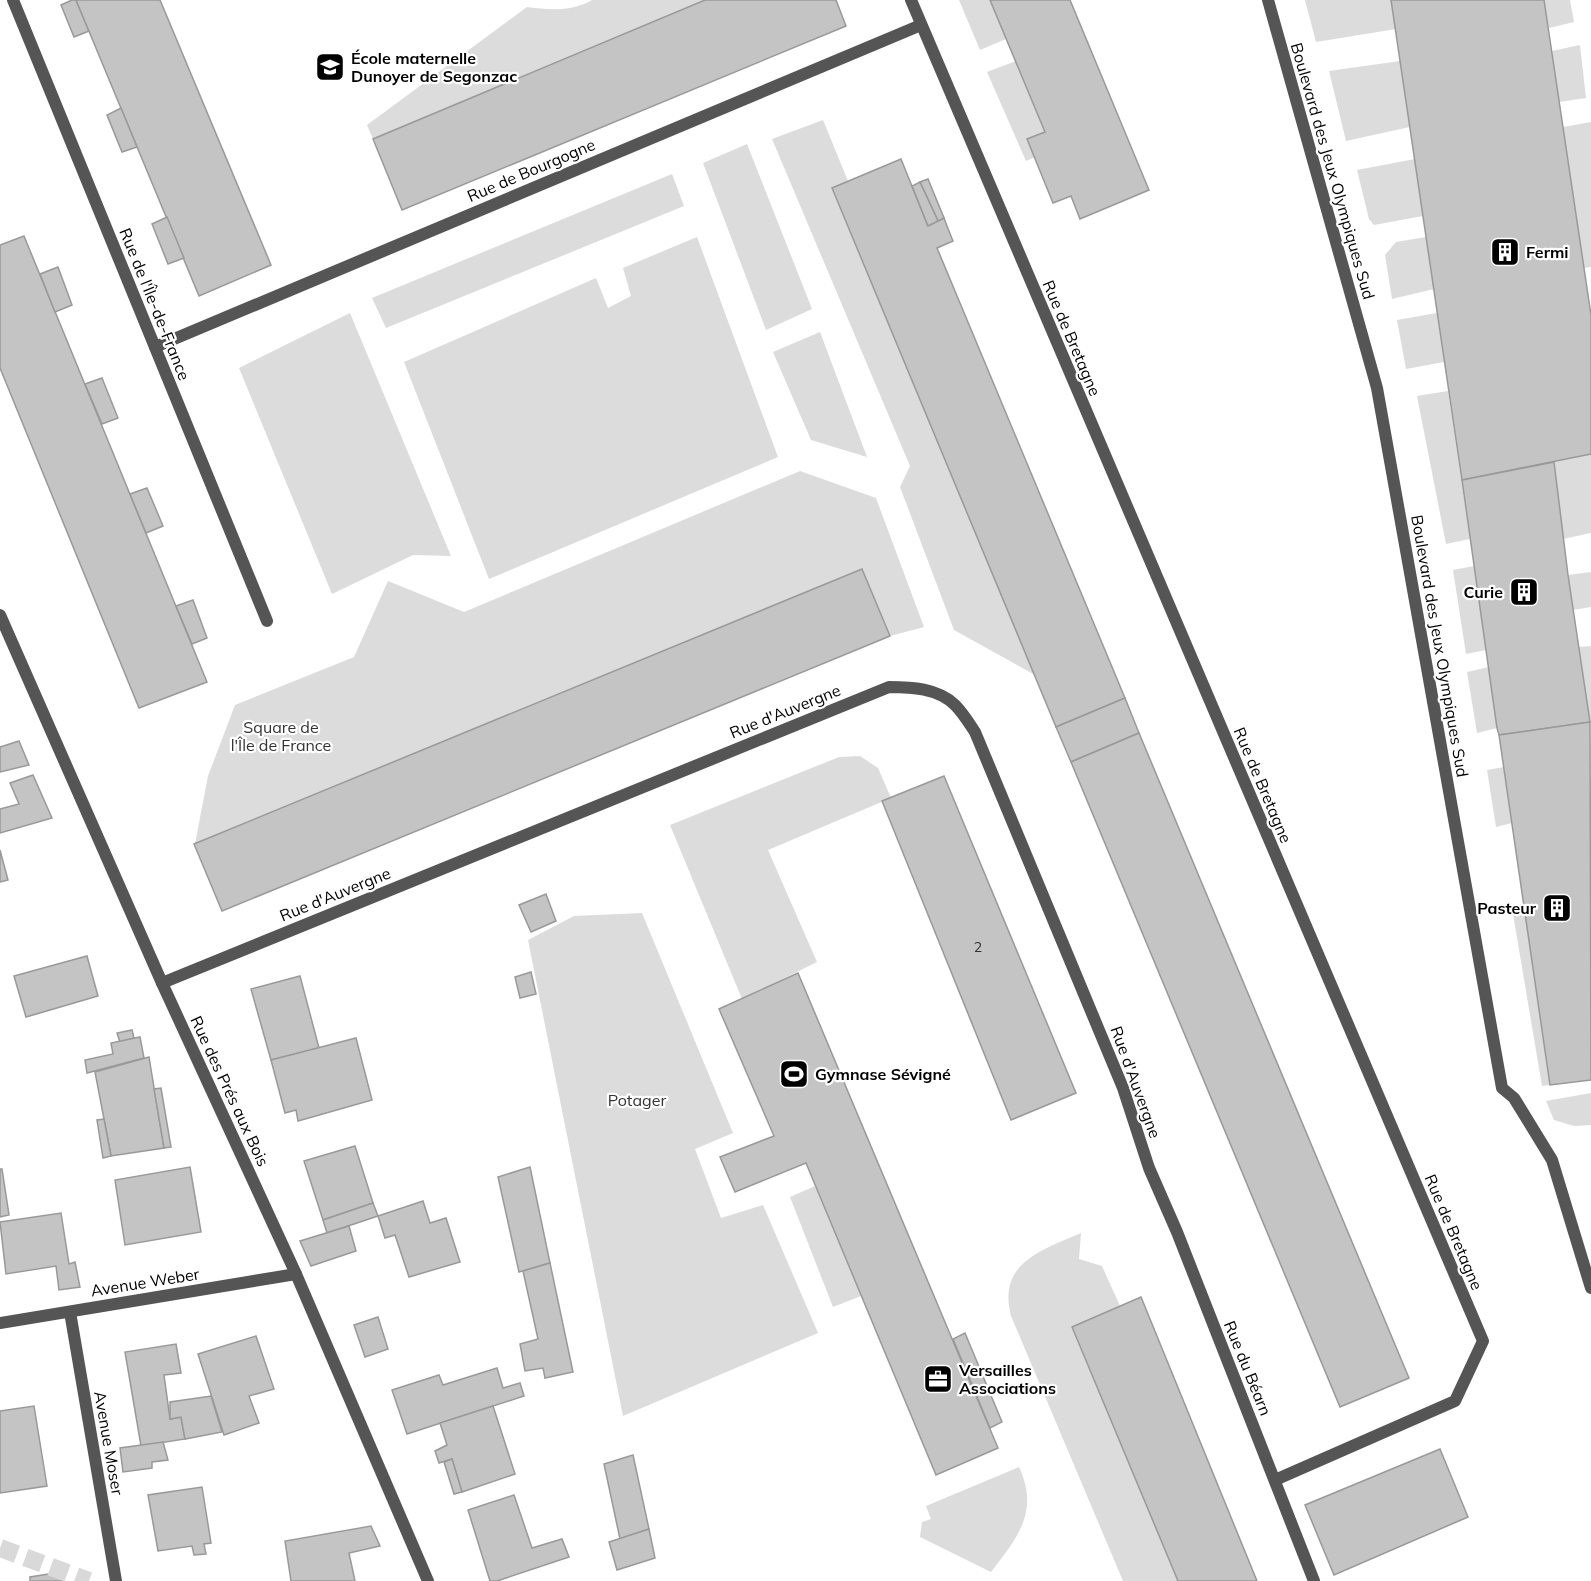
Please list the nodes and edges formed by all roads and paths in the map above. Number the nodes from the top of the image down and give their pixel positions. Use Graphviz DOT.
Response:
graph roads {
  1 [pos="14,0"];
  2 [pos="910,0"];
  3 [pos="1268,0"];
  4 [pos="921,26"];
  5 [pos="155,347"];
  6 [pos="0,615"];
  7 [pos="267,621"];
  8 [pos="162,983"];
  9 [pos="1149,1168"];
  10 [pos="296,1274"];
  11 [pos="1591,1288"];
  12 [pos="70,1312"];
  13 [pos="0,1323"];
  14 [pos="1275,1480"];
  15 [pos="116,1581"];
  16 [pos="428,1581"];
  17 [pos="1314,1581"];
  1 -- 5 [label="street, Rue de l'Île-de-France"];
  2 -- 4 [label="street, Rue de Bretagne"];
  3 -- 11 [label="street, Boulevard des Jeux Olympiques Sud"];
  4 -- 5 [label="street, Rue de Bourgogne"];
  4 -- 14 [label="street, Rue de Bretagne"];
  5 -- 7 [label="street, Rue de l'Île-de-France"];
  6 -- 8 [label="street, Rue des Prés aux Bois"];
  8 -- 9 [label="street, Rue d'Auvergne"];
  8 -- 10 [label="street, Rue des Prés aux Bois"];
  9 -- 14 [label="street, Rue du Béarn"];
  10 -- 12 [label="street, Avenue Weber"];
  10 -- 16 [label="street, Rue des Prés aux Bois"];
  12 -- 13 [label="street, Avenue Weber"];
  12 -- 15 [label="street, Avenue Moser"];
  14 -- 17 [label="street, Rue du Béarn"];
}
